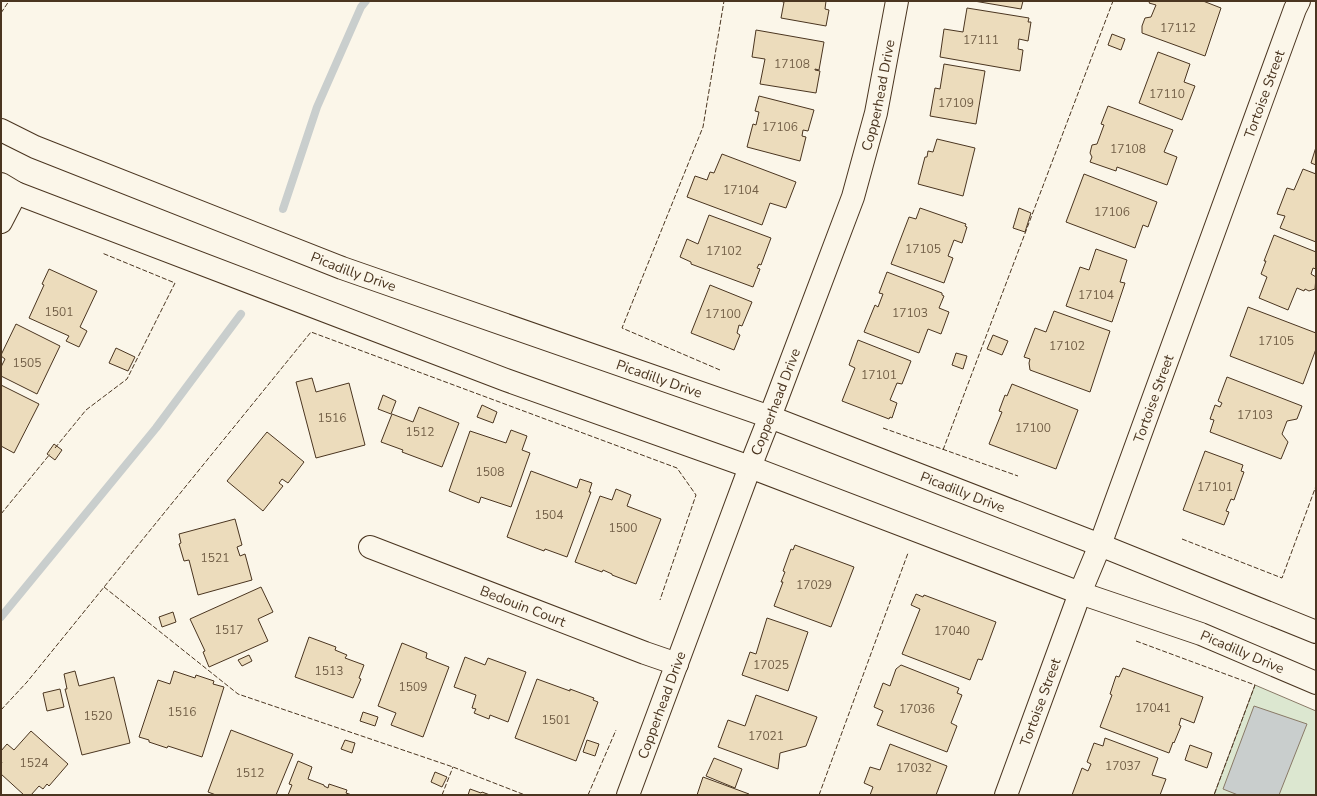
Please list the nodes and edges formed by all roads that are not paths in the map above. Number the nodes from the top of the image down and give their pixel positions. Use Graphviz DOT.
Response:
graph roads {
  1 [pos="897,1"];
  2 [pos="1299,1"];
  3 [pos="1,130"];
  4 [pos="8,189"];
  5 [pos="1,222"];
  6 [pos="770,417"];
  7 [pos="750,467"];
  8 [pos="1100,545"];
  9 [pos="370,548"];
  10 [pos="1080,593"];
  11 [pos="1316,632"];
  12 [pos="677,664"];
  13 [pos="1316,683"];
  14 [pos="628,795"];
  15 [pos="1006,795"];
  1 -- 6 [label="street, Copperhead Drive"];
  2 -- 8 [label="street, Tortoise Street"];
  3 -- 6 [label="street, Picadilly Drive"];
  4 -- 5 [label="street"];
  4 -- 7 [label="street, Picadilly Drive"];
  6 -- 7 [label="street, Copperhead Drive"];
  6 -- 8 [label="street, Picadilly Drive"];
  7 -- 10 [label="street, Picadilly Drive"];
  7 -- 12 [label="street, Copperhead Drive"];
  8 -- 10 [label="street, Tortoise Street"];
  8 -- 11 [label="street, Picadilly Drive"];
  9 -- 12 [label="street, Bedouin Court"];
  10 -- 13 [label="street, Picadilly Drive"];
  10 -- 15 [label="street, Tortoise Street"];
  12 -- 14 [label="street, Copperhead Drive"];
}
